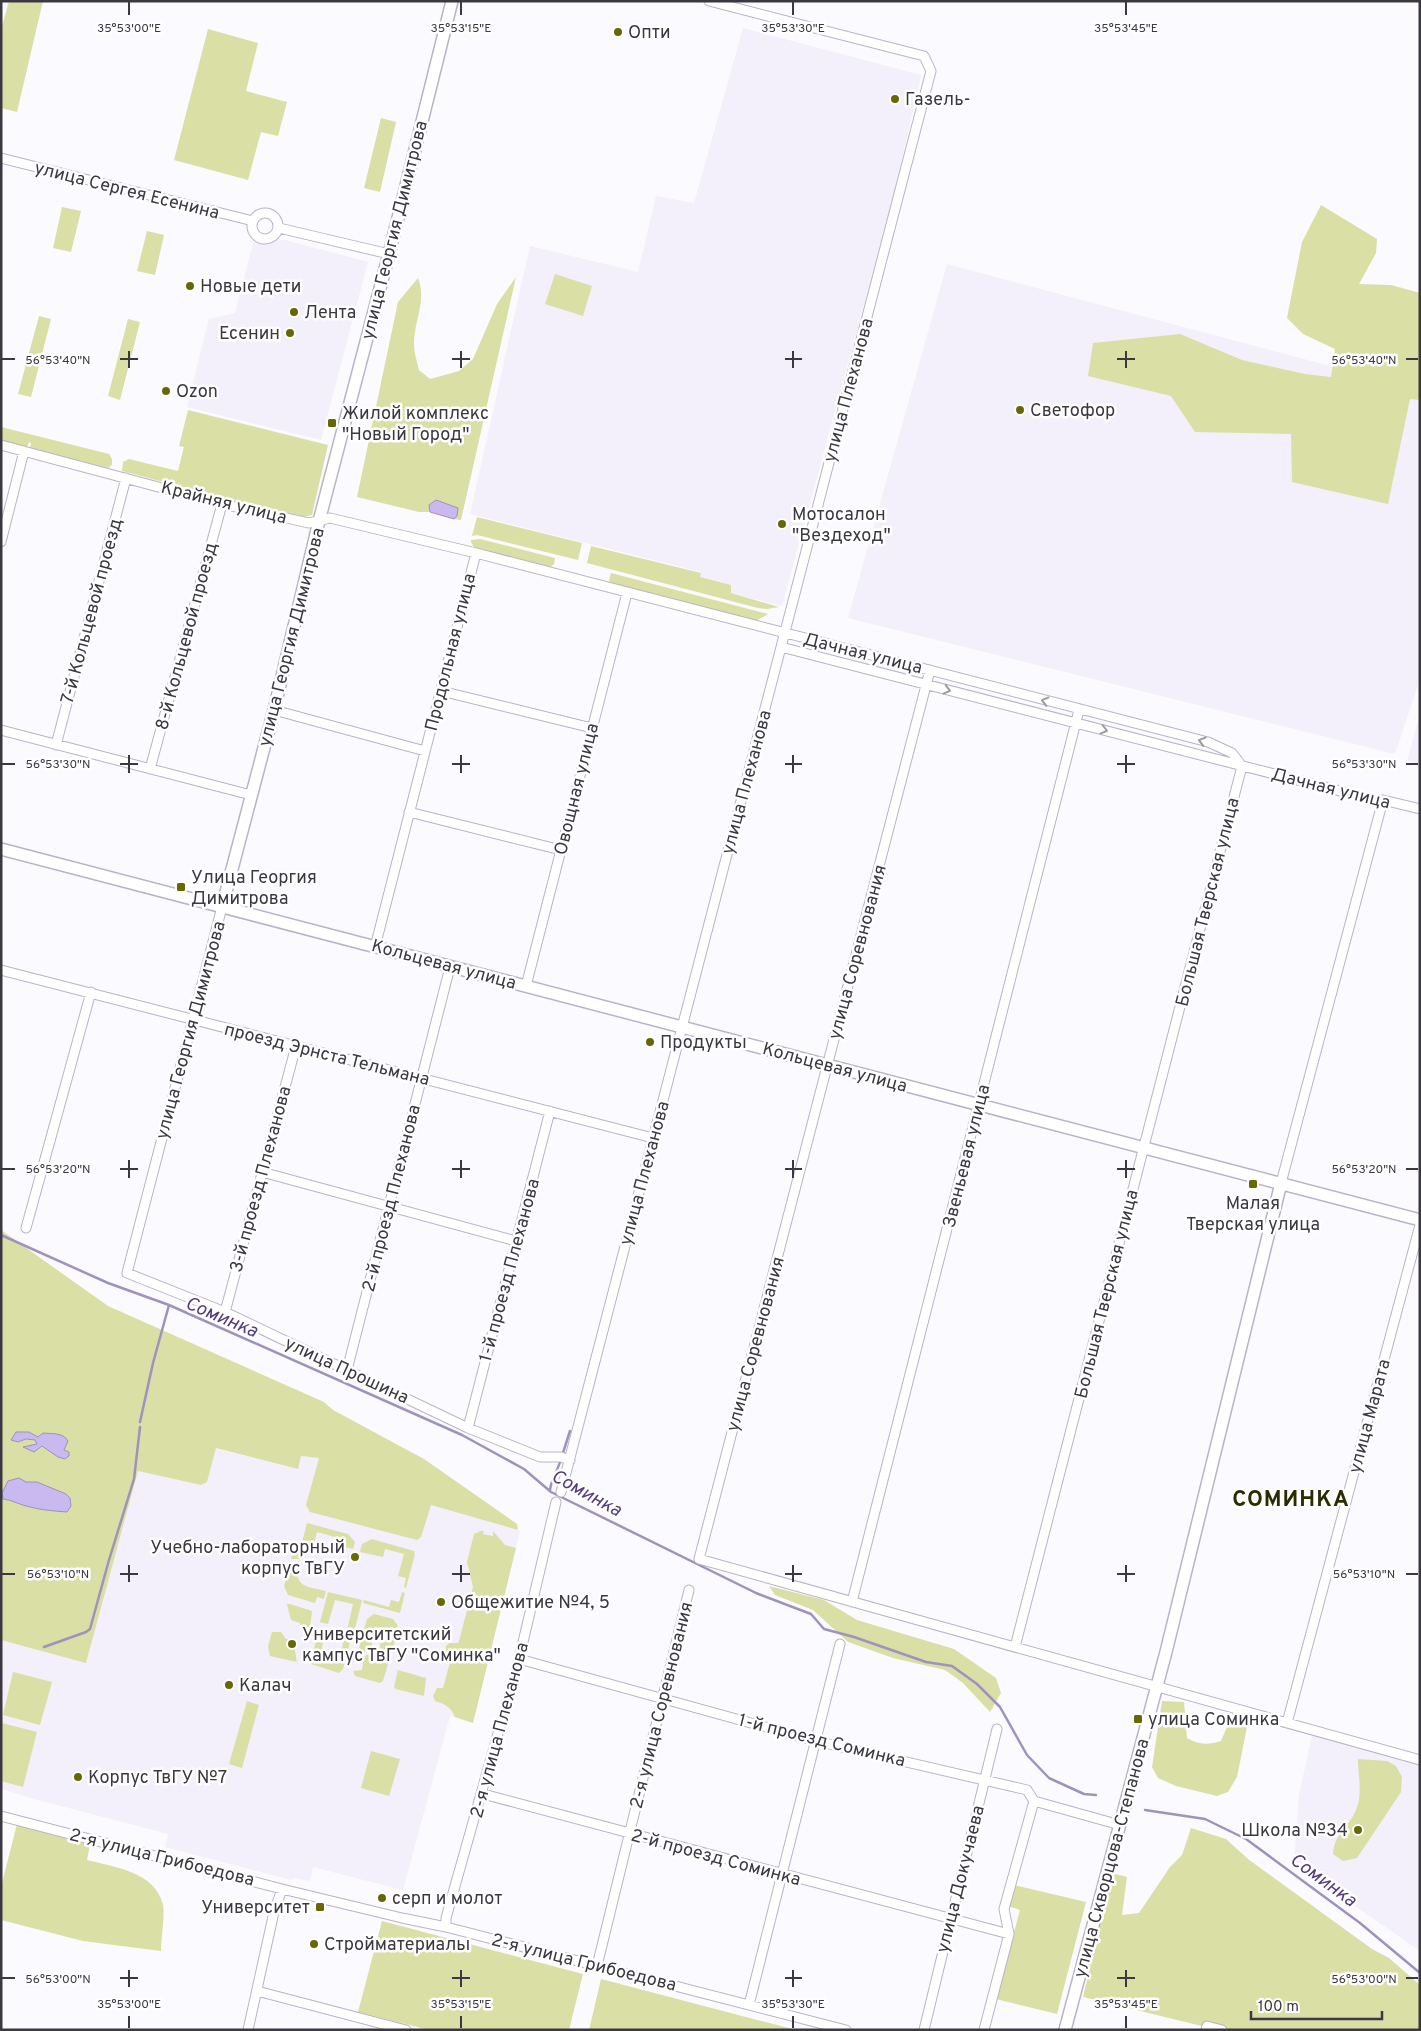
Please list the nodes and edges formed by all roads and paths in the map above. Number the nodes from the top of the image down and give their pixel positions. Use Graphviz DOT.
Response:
graph roads {
  1 [pos="452,1"];
  2 [pos="710,1"];
  3 [pos="1,158"];
  4 [pos="253,222"];
  5 [pos="278,228"];
  6 [pos="389,254"];
  7 [pos="1,445"];
  8 [pos="24,451"];
  9 [pos="126,478"];
  10 [pos="222,504"];
  11 [pos="319,521"];
  12 [pos="1,542"];
  13 [pos="476,553"];
  14 [pos="627,593"];
  15 [pos="785,633"];
  16 [pos="781,647"];
  17 [pos="930,670"];
  18 [pos="926,684"];
  19 [pos="440,691"];
  20 [pos="274,710"];
  21 [pos="1079,710"];
  22 [pos="1076,723"];
  23 [pos="592,728"];
  24 [pos="1,730"];
  25 [pos="56,745"];
  26 [pos="425,752"];
  27 [pos="1242,766"];
  28 [pos="150,769"];
  29 [pos="252,795"];
  30 [pos="1383,800"];
  31 [pos="1420,810"];
  32 [pos="409,812"];
  33 [pos="1,849"];
  34 [pos="561,850"];
  35 [pos="222,907"];
  36 [pos="375,947"];
  37 [pos="450,967"];
  38 [pos="1,970"];
  39 [pos="526,986"];
  40 [pos="91,992"];
  41 [pos="192,1019"];
  42 [pos="682,1026"];
  43 [pos="296,1046"];
  44 [pos="828,1064"];
  45 [pos="422,1077"];
  46 [pos="979,1105"];
  47 [pos="550,1111"];
  48 [pos="653,1138"];
  49 [pos="1144,1146"];
  50 [pos="262,1172"];
  51 [pos="1281,1183"];
  52 [pos="389,1206"];
  53 [pos="1420,1220"];
  54 [pos="1420,1225"];
  55 [pos="26,1228"];
  56 [pos="516,1241"];
  57 [pos="127,1273"];
  58 [pos="225,1312"];
  59 [pos="347,1370"];
  60 [pos="468,1428"];
  61 [pos="570,1460"];
  62 [pos="561,1492"];
  63 [pos="556,1502"];
  64 [pos="689,1590"];
  65 [pos="852,1602"];
  66 [pos="840,1644"];
  67 [pos="1015,1647"];
  68 [pos="519,1658"];
  69 [pos="1156,1686"];
  70 [pos="663,1698"];
  71 [pos="1287,1723"];
  72 [pos="997,1729"];
  73 [pos="816,1741"];
  74 [pos="1420,1760"];
  75 [pos="984,1780"];
  76 [pos="482,1794"];
  77 [pos="1034,1801"];
  78 [pos="1,1816"];
  79 [pos="1120,1825"];
  80 [pos="629,1833"];
  81 [pos="782,1874"];
  82 [pos="282,1889"];
  83 [pos="951,1918"];
  84 [pos="446,1927"];
  85 [pos="1009,1934"];
  86 [pos="597,1966"];
  87 [pos="257,1991"];
  88 [pos="749,2005"];
  89 [pos="369,2020"];
  90 [pos="1207,2028"];
  91 [pos="248,2030"];
  92 [pos="366,2030"];
  93 [pos="406,2030"];
  94 [pos="846,2030"];
  95 [pos="924,2030"];
  96 [pos="984,2030"];
  97 [pos="1065,2030"];
  98 [pos="1222,2030"];
  1 -- 6 [label="street, улица Георгия Димитрова"];
  2 -- 15 [label="street, улица Плеханова"];
  3 -- 4 [label="street, улица Сергея Есенина"];
  4 -- 5 [label="street"];
  4 -- 5 [label="street"];
  5 -- 6 [label="street"];
  6 -- 11 [label="street, улица Георгия Димитрова"];
  7 -- 8 [label="street, Крайняя улица"];
  8 -- 9 [label="street, Крайняя улица"];
  8 -- 12 [label="street"];
  9 -- 10 [label="street, Крайняя улица"];
  9 -- 25 [label="street, 7-й Кольцевой проезд"];
  10 -- 11 [label="street, Крайняя улица"];
  10 -- 28 [label="street, 8-й Кольцевой проезд"];
  11 -- 13 [label="street, Крайняя улица"];
  11 -- 20 [label="street, улица Георгия Димитрова"];
  13 -- 14 [label="street, Дачная улица"];
  13 -- 19 [label="street, Продольная улица"];
  14 -- 15 [label="street, Дачная улица"];
  14 -- 23 [label="street, Овощная улица"];
  15 -- 16 [label="street, улица Плеханова"];
  15 -- 17 [label="street, Дачная улица"];
  16 -- 18 [label="street, Дачная улица"];
  16 -- 42 [label="street, улица Плеханова"];
  17 -- 18 [label="street, улица Соревнования"];
  21 -- 17 [label="street, Дачная улица, one-way"];
  18 -- 22 [label="street, Дачная улица, one-way"];
  18 -- 44 [label="street, улица Соревнования"];
  19 -- 23 [label="street"];
  19 -- 26 [label="street, Продольная улица"];
  20 -- 26 [label="street, Продольная улица"];
  20 -- 29 [label="street, улица Георгия Димитрова"];
  21 -- 22 [label="street, Звеньевая улица"];
  27 -- 21 [label="street, Дачная улица, one-way"];
  22 -- 27 [label="street, Дачная улица, one-way"];
  22 -- 46 [label="street, Звеньевая улица"];
  23 -- 34 [label="street, Овощная улица"];
  24 -- 25 [label="street"];
  25 -- 28 [label="street"];
  26 -- 32 [label="street, Продольная улица"];
  27 -- 30 [label="street, Дачная улица"];
  27 -- 49 [label="street, Большая Тверская улица"];
  28 -- 29 [label="street"];
  29 -- 35 [label="street, улица Георгия Димитрова"];
  30 -- 31 [label="street, Дачная улица"];
  30 -- 51 [label="street"];
  32 -- 34 [label="street"];
  32 -- 36 [label="street, Продольная улица"];
  33 -- 35 [label="street, Кольцевая улица"];
  34 -- 39 [label="street, Овощная улица"];
  35 -- 36 [label="street, Кольцевая улица"];
  35 -- 41 [label="street, улица Георгия Димитрова"];
  36 -- 37 [label="street, Кольцевая улица"];
  37 -- 39 [label="street, Кольцевая улица"];
  37 -- 45 [label="street, 2-й проезд Плеханова"];
  38 -- 40 [label="street, проезд Эрнста Тельмана"];
  39 -- 42 [label="street, Кольцевая улица"];
  40 -- 41 [label="street, проезд Эрнста Тельмана"];
  40 -- 55 [label="street"];
  41 -- 43 [label="street, проезд Эрнста Тельмана"];
  41 -- 57 [label="street, улица Георгия Димитрова"];
  42 -- 44 [label="street, Кольцевая улица"];
  42 -- 48 [label="street, улица Плеханова"];
  43 -- 45 [label="street, проезд Эрнста Тельмана"];
  43 -- 50 [label="street, 3-й проезд Плеханова"];
  44 -- 46 [label="street, Кольцевая улица"];
  44 -- 65 [label="street, улица Соревнования"];
  45 -- 47 [label="street, проезд Эрнста Тельмана"];
  45 -- 52 [label="street, 2-й проезд Плеханова"];
  46 -- 49 [label="street, Кольцевая улица"];
  46 -- 65 [label="street, Звеньевая улица"];
  47 -- 48 [label="street, проезд Эрнста Тельмана"];
  47 -- 56 [label="street, 1-й проезд Плеханова"];
  48 -- 61 [label="street, улица Плеханова"];
  49 -- 51 [label="street, Кольцевая улица"];
  49 -- 67 [label="street, Большая Тверская улица"];
  50 -- 52 [label="street"];
  50 -- 58 [label="street, 3-й проезд Плеханова"];
  51 -- 53 [label="street, Кольцевая улица"];
  51 -- 69 [label="street"];
  52 -- 56 [label="street"];
  52 -- 59 [label="street, 2-й проезд Плеханова"];
  54 -- 71 [label="street, улица Марата"];
  56 -- 60 [label="street, 1-й проезд Плеханова"];
  57 -- 58 [label="street, улица Прошина"];
  58 -- 59 [label="street, улица Прошина"];
  59 -- 60 [label="street, улица Прошина"];
  60 -- 61 [label="street, улица Прошина"];
  61 -- 62 [label="street, улица Плеханова"];
  63 -- 68 [label="street, 2-я улица Плеханова"];
  64 -- 70 [label="street, 2-я улица Соревнования"];
  65 -- 67 [label="street"];
  66 -- 73 [label="street"];
  67 -- 69 [label="street"];
  68 -- 70 [label="street, 1-й проезд Соминка"];
  68 -- 76 [label="street, 2-я улица Плеханова"];
  69 -- 71 [label="street"];
  69 -- 79 [label="street, улица Скворцова-Степанова"];
  70 -- 73 [label="street, 1-й проезд Соминка"];
  70 -- 80 [label="street, 2-я улица Соревнования"];
  71 -- 74 [label="street"];
  72 -- 75 [label="street, улица Докучаева"];
  73 -- 75 [label="street, 1-й проезд Соминка"];
  73 -- 81 [label="street"];
  75 -- 77 [label="street, 1-й проезд Соминка"];
  75 -- 83 [label="street, улица Докучаева"];
  76 -- 80 [label="street, 2-й проезд Соминка"];
  76 -- 84 [label="street, 2-я улица Плеханова"];
  77 -- 79 [label="street, 1-й проезд Соминка"];
  77 -- 85 [label="street"];
  78 -- 82 [label="street, 2-я улица Грибоедова"];
  79 -- 97 [label="street, улица Скворцова-Степанова"];
  80 -- 81 [label="street, 2-й проезд Соминка"];
  80 -- 86 [label="street, 2-я улица Соревнования"];
  81 -- 83 [label="street, 2-й проезд Соминка"];
  81 -- 88 [label="street"];
  82 -- 84 [label="street, 2-я улица Грибоедова"];
  82 -- 87 [label="street"];
  83 -- 85 [label="street, 2-й проезд Соминка"];
  83 -- 95 [label="street, улица Докучаева"];
  84 -- 86 [label="street, 2-я улица Грибоедова"];
  85 -- 96 [label="street"];
  86 -- 88 [label="street, 2-я улица Грибоедова"];
  87 -- 89 [label="street"];
  87 -- 91 [label="street"];
  88 -- 94 [label="street, 2-я улица Грибоедова"];
  89 -- 92 [label="street"];
  89 -- 93 [label="street"];
  90 -- 98 [label="street"];
}
